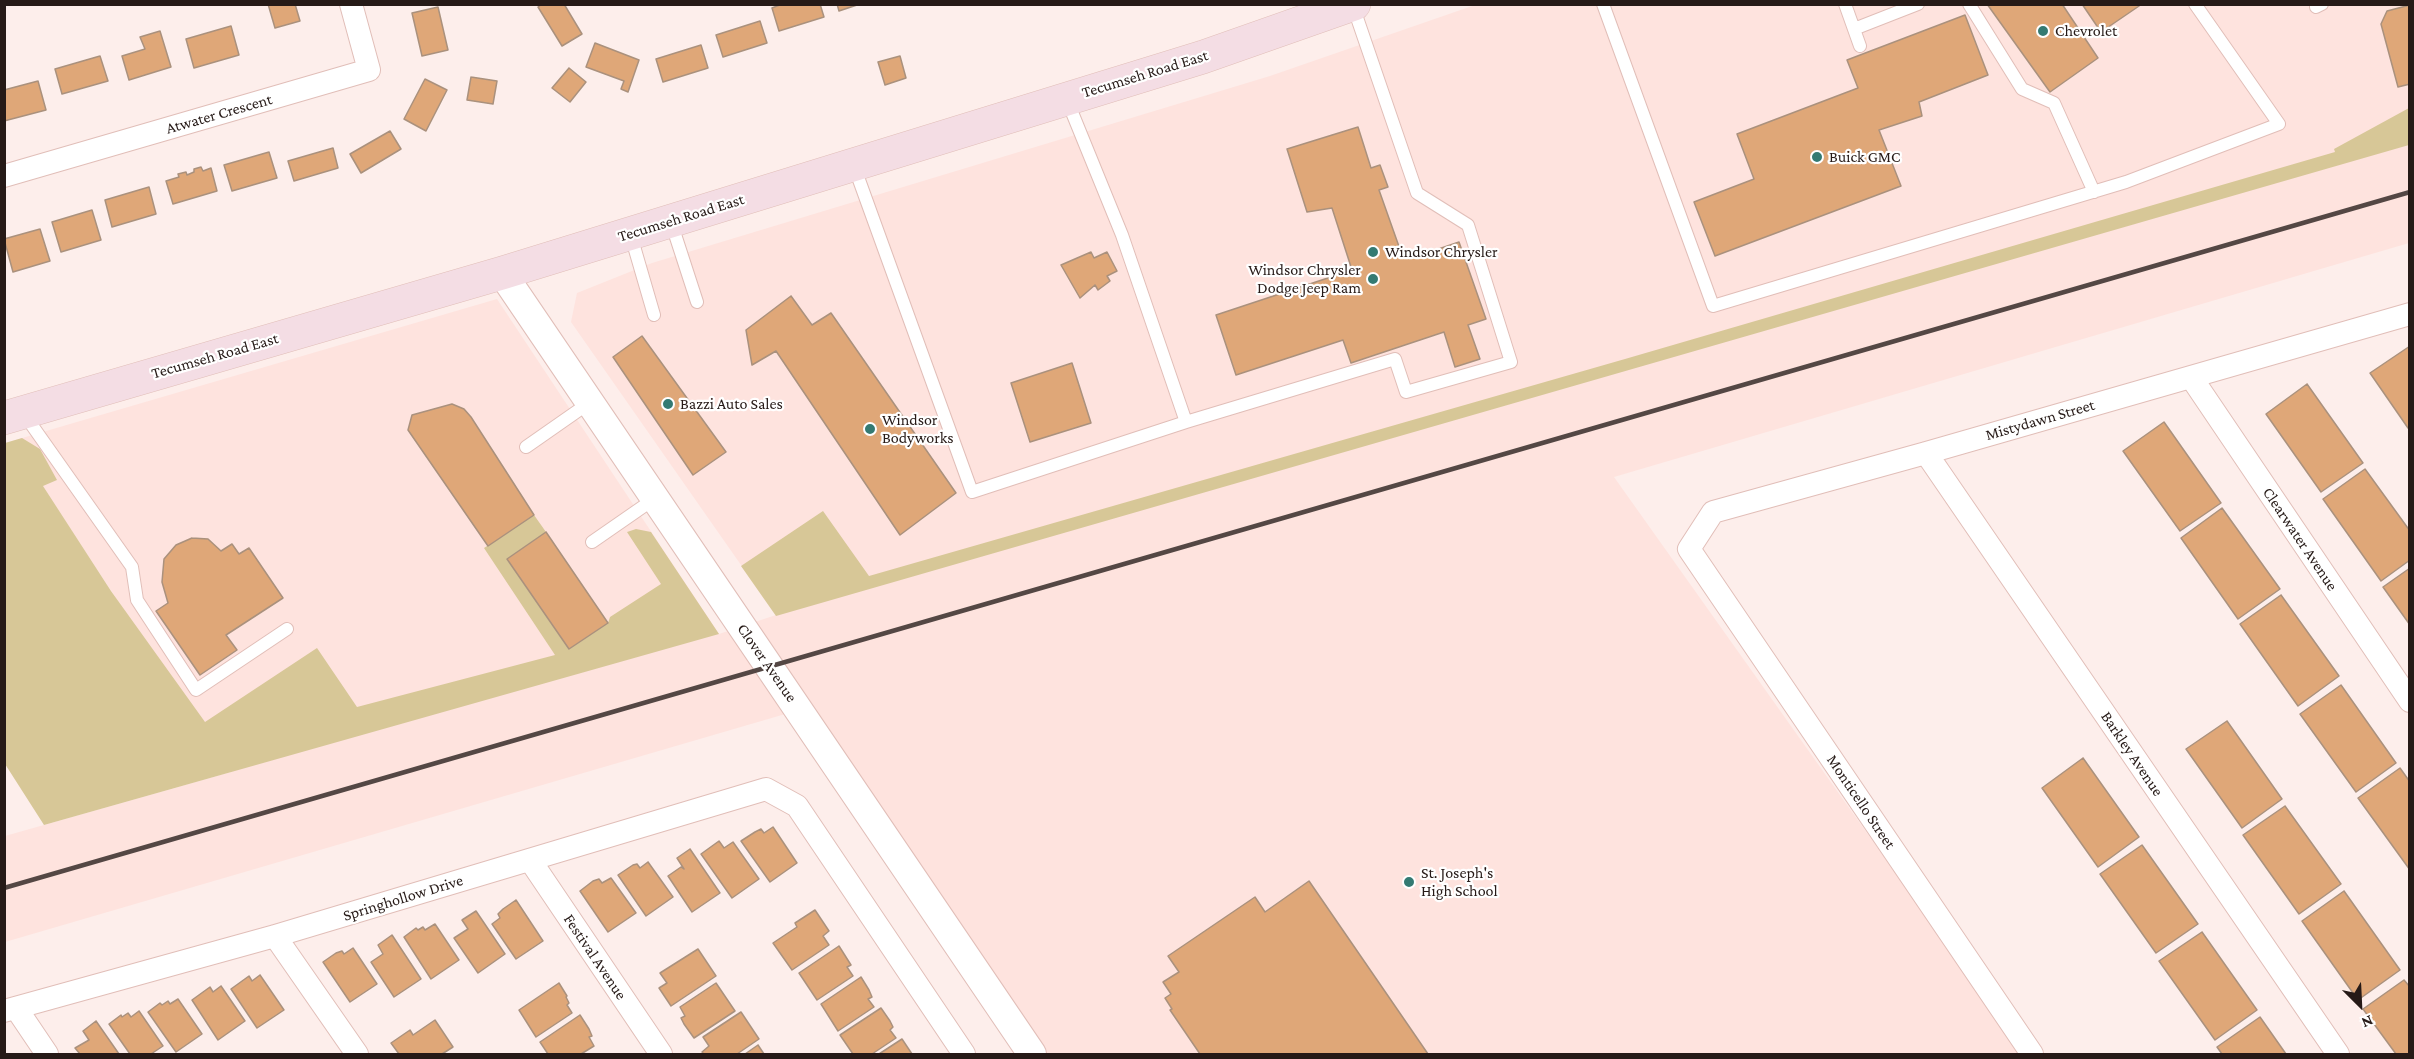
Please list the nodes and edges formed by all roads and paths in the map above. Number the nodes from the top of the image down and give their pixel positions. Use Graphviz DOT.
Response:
graph roads {
  1 [pos="351,4"];
  2 [pos="1603,4"];
  3 [pos="1845,4"];
  4 [pos="1918,4"];
  5 [pos="1969,4"];
  6 [pos="2195,4"];
  7 [pos="1353,5"];
  8 [pos="1854,29"];
  9 [pos="1860,46"];
  10 [pos="1066,99"];
  11 [pos="854,164"];
  12 [pos="4,176"];
  13 [pos="2094,192"];
  14 [pos="670,221"];
  15 [pos="630,233"];
  16 [pos="502,273"];
  17 [pos="697,302"];
  18 [pos="2409,314"];
  19 [pos="654,315"];
  20 [pos="2191,377"];
  21 [pos="590,403"];
  22 [pos="14,415"];
  23 [pos="1186,422"];
  24 [pos="526,447"];
  25 [pos="1926,453"];
  26 [pos="654,499"];
  27 [pos="592,542"];
  28 [pos="1689,549"];
  29 [pos="287,629"];
  30 [pos="2409,701"];
  31 [pos="530,860"];
  32 [pos="275,936"];
  33 [pos="10,1010"];
  34 [pos="48,1054"];
  35 [pos="357,1054"];
  36 [pos="661,1054"];
  37 [pos="964,1054"];
  38 [pos="1032,1054"];
  39 [pos="2032,1054"];
  40 [pos="2338,1054"];
  1 -- 12 [label="street, Atwater Crescent"];
  2 -- 13 [label="lane"];
  3 -- 8 [label="lane"];
  4 -- 8 [label="lane"];
  5 -- 13 [label="lane"];
  6 -- 13 [label="lane"];
  7 -- 10 [label="main road, Tecumseh Road East"];
  7 -- 23 [label="lane"];
  8 -- 9 [label="lane"];
  10 -- 11 [label="main road, Tecumseh Road East"];
  10 -- 23 [label="lane"];
  11 -- 14 [label="main road, Tecumseh Road East"];
  11 -- 23 [label="lane"];
  14 -- 15 [label="main road, Tecumseh Road East"];
  14 -- 17 [label="lane"];
  15 -- 16 [label="main road, Tecumseh Road East"];
  15 -- 19 [label="lane"];
  16 -- 21 [label="street, Clover Avenue"];
  16 -- 22 [label="main road, Tecumseh Road East"];
  18 -- 20 [label="street, Mistydawn Street"];
  20 -- 25 [label="street, Mistydawn Street"];
  20 -- 30 [label="street, Clearwater Avenue"];
  21 -- 24 [label="lane"];
  21 -- 26 [label="street, Clover Avenue"];
  22 -- 29 [label="lane"];
  25 -- 28 [label="street, Mistydawn Street"];
  25 -- 40 [label="street, Barkley Avenue"];
  26 -- 27 [label="lane"];
  26 -- 38 [label="street, Clover Avenue"];
  28 -- 39 [label="street, Monticello Street"];
  31 -- 32 [label="street, Springhollow Drive"];
  31 -- 36 [label="street, Festival Avenue"];
  31 -- 37 [label="street, Springhollow Drive"];
  32 -- 33 [label="street, Springhollow Drive"];
  32 -- 35 [label="street"];
  33 -- 34 [label="street"];
}
